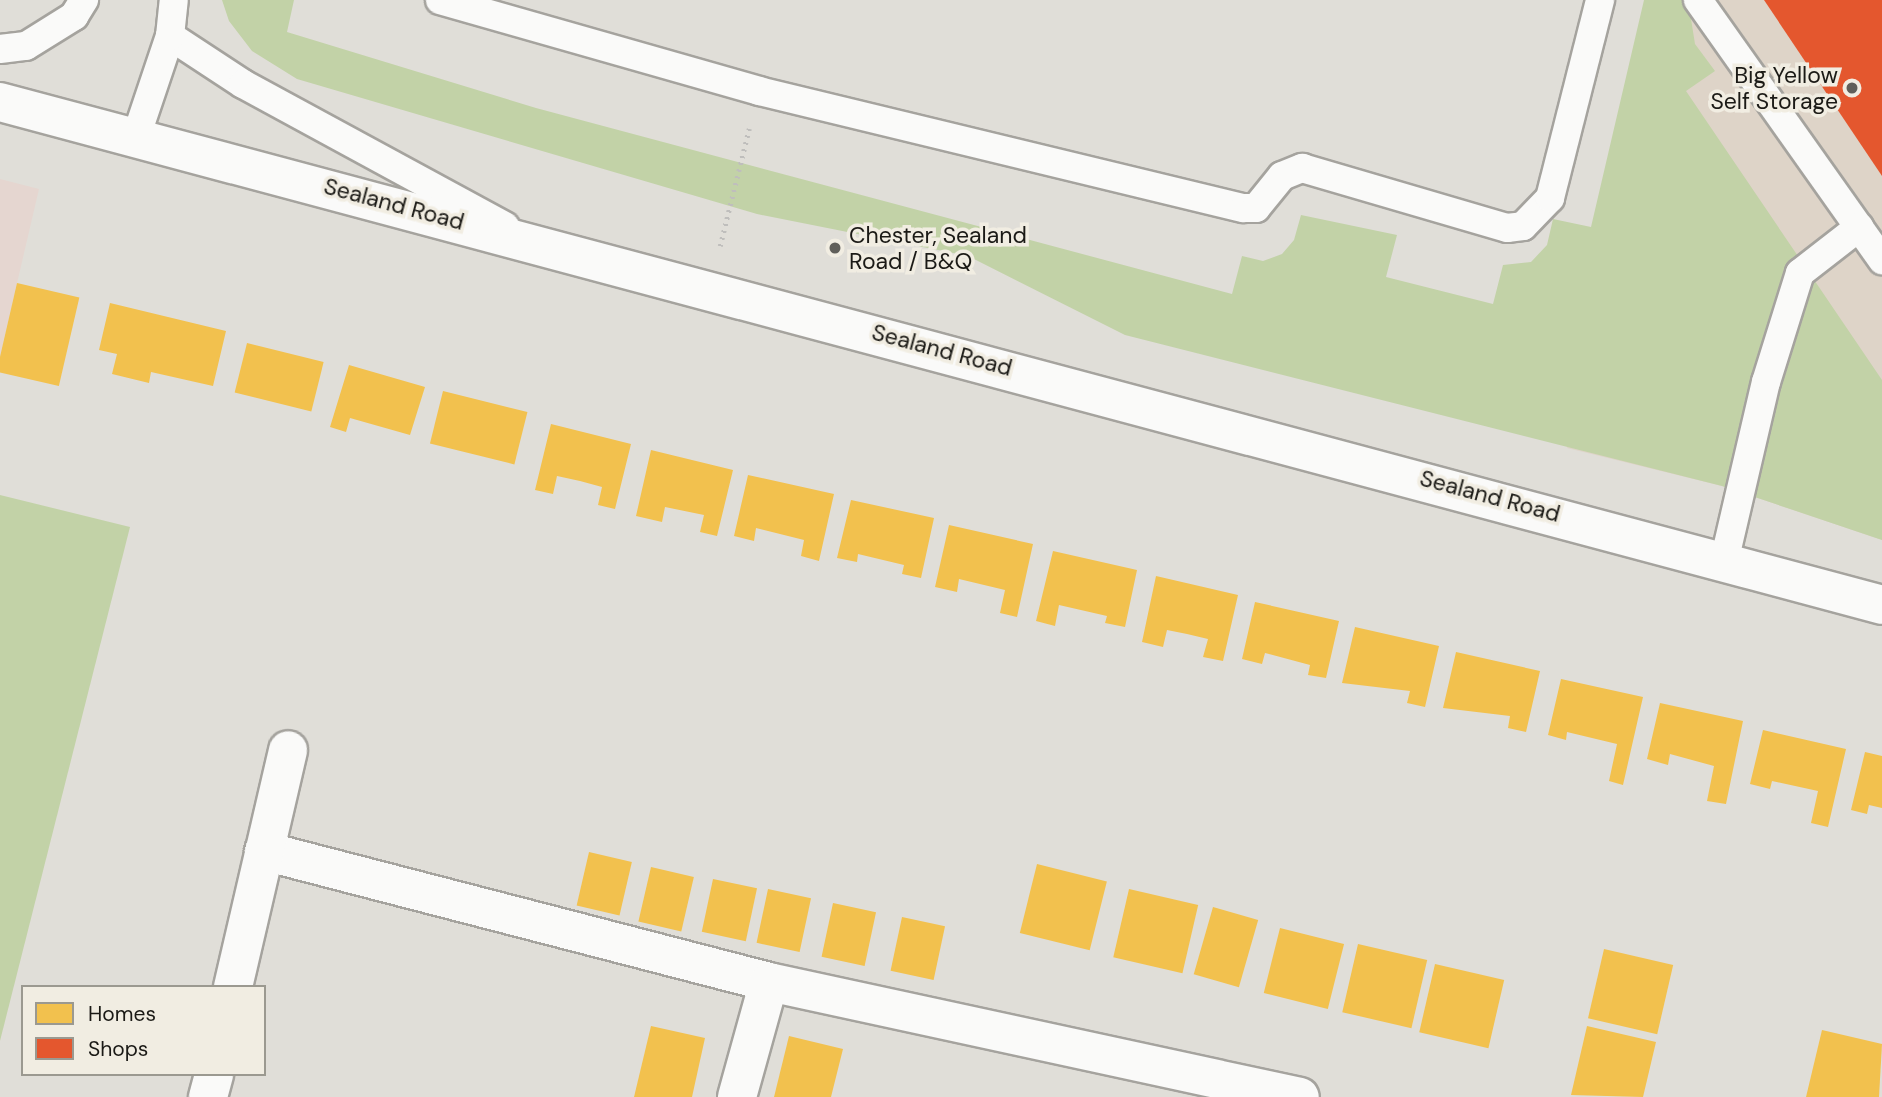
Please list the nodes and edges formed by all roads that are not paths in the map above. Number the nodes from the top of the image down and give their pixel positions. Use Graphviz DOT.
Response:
graph roads {
  1 [pos="84,0"];
  2 [pos="174,0"];
  3 [pos="440,0"];
  4 [pos="1600,0"];
  5 [pos="1698,0"];
  6 [pos="170,36"];
  7 [pos="0,49"];
  8 [pos="0,103"];
  9 [pos="136,137"];
  10 [pos="1859,227"];
  11 [pos="529,239"];
  12 [pos="1882,260"];
  13 [pos="1724,562"];
  14 [pos="1882,605"];
  15 [pos="288,750"];
  16 [pos="264,851"];
  17 [pos="769,982"];
  18 [pos="233,985"];
  19 [pos="213,1076"];
  20 [pos="208,1097"];
  21 [pos="737,1097"];
  22 [pos="1300,1097"];
  1 -- 7 [label="lane"];
  2 -- 6 [label="lane"];
  3 -- 4 [label="lane"];
  5 -- 10 [label="lane"];
  6 -- 9 [label="lane"];
  6 -- 11 [label="lane"];
  8 -- 9 [label="main road, Sealand Road"];
  9 -- 11 [label="main road, Sealand Road"];
  10 -- 12 [label="lane"];
  10 -- 13 [label="lane"];
  11 -- 13 [label="main road, Sealand Road"];
  13 -- 14 [label="main road, Sealand Road"];
  15 -- 16 [label="main road"];
  16 -- 17 [label="main road"];
  16 -- 18 [label="main road"];
  17 -- 21 [label="main road"];
  17 -- 22 [label="main road"];
  19 -- 20 [label="main road"];
}
